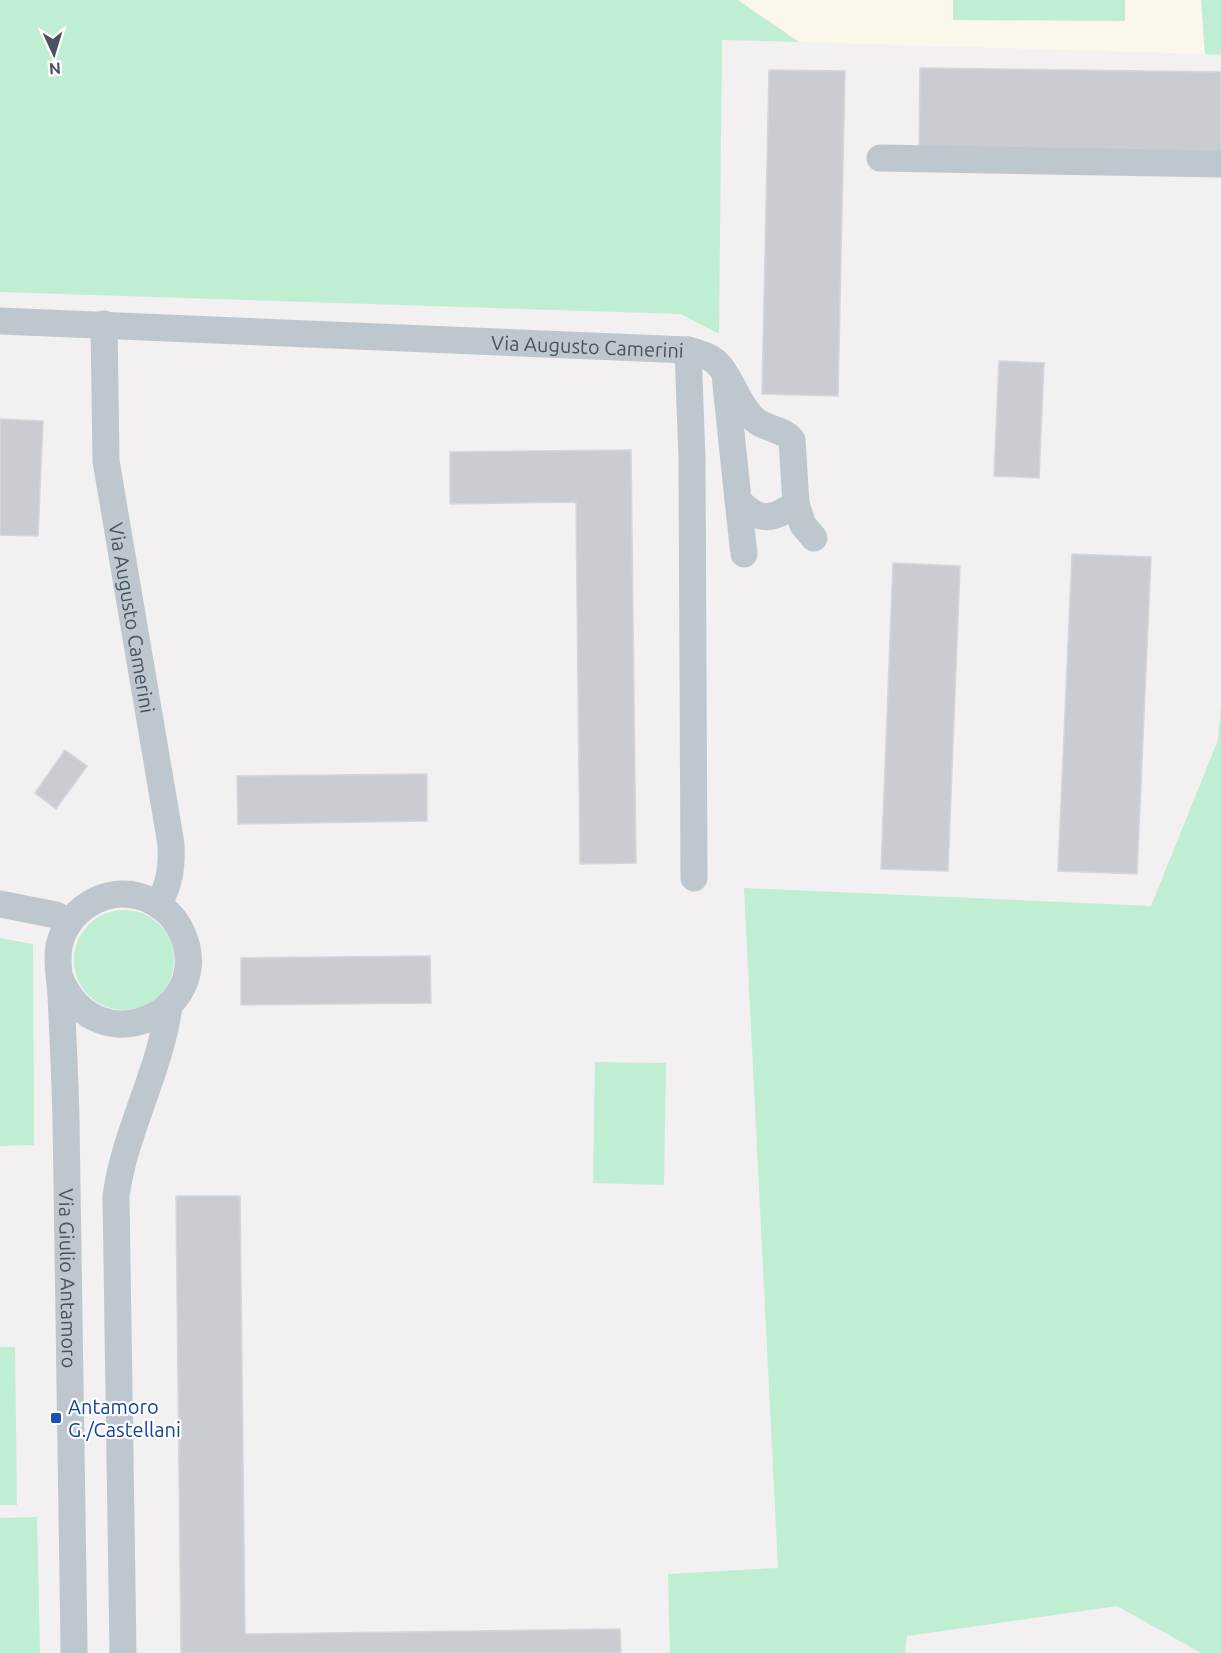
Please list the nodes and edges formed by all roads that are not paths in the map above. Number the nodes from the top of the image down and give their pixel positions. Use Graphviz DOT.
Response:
graph roads {
  1 [pos="880,158"];
  2 [pos="1221,164"];
  3 [pos="0,321"];
  4 [pos="104,324"];
  5 [pos="688,350"];
  6 [pos="725,375"];
  7 [pos="738,500"];
  8 [pos="796,504"];
  9 [pos="814,538"];
  10 [pos="744,554"];
  11 [pos="694,879"];
  12 [pos="0,904"];
  13 [pos="158,905"];
  14 [pos="69,923"];
  15 [pos="60,978"];
  16 [pos="169,1005"];
  17 [pos="74,1653"];
  18 [pos="123,1653"];
  1 -- 2 [label="street"];
  3 -- 4 [label="street, Via Augusto Camerini"];
  4 -- 5 [label="street, Via Augusto Camerini"];
  4 -- 13 [label="street, Via Augusto Camerini"];
  5 -- 6 [label="street"];
  5 -- 11 [label="street, Via Augusto Camerini"];
  6 -- 7 [label="street"];
  6 -- 8 [label="street"];
  7 -- 8 [label="street"];
  7 -- 10 [label="street"];
  8 -- 9 [label="street"];
  12 -- 14 [label="street"];
  13 -- 14 [label="street, Via Giulio Antamoro"];
  13 -- 16 [label="street, Via Giulio Antamoro"];
  14 -- 15 [label="street, Via Giulio Antamoro"];
  15 -- 16 [label="street, Via Giulio Antamoro"];
  15 -- 17 [label="street, Via Giulio Antamoro"];
  16 -- 18 [label="street, Via Giulio Antamoro"];
}
